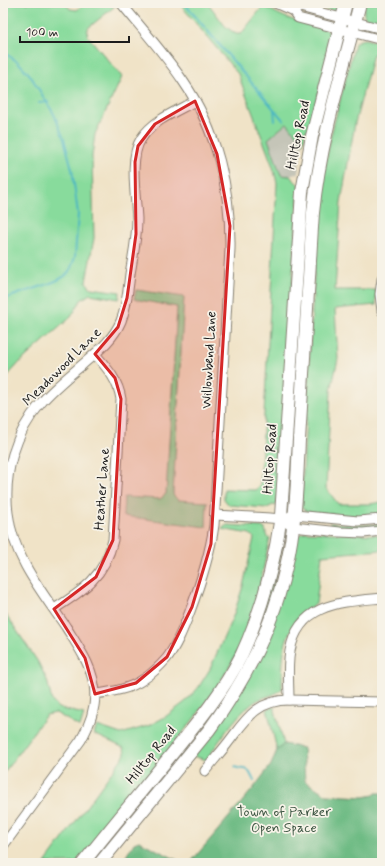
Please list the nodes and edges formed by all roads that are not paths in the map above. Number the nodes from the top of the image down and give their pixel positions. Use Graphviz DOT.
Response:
graph roads {
  1 [pos="121,3"];
  2 [pos="275,3"];
  3 [pos="346,3"];
  4 [pos="360,3"];
  5 [pos="341,23"];
  6 [pos="354,27"];
  7 [pos="382,29"];
  8 [pos="382,40"];
  9 [pos="195,101"];
  10 [pos="382,279"];
  11 [pos="382,311"];
  12 [pos="95,354"];
  13 [pos="215,515"];
  14 [pos="382,519"];
  15 [pos="281,520"];
  16 [pos="294,521"];
  17 [pos="382,532"];
  18 [pos="382,598"];
  19 [pos="54,609"];
  20 [pos="95,694"];
  21 [pos="289,700"];
  22 [pos="382,702"];
  23 [pos="205,771"];
  24 [pos="3,846"];
  25 [pos="82,863"];
  26 [pos="100,863"];
  1 -- 9 [label="street, Willowbend Lane"];
  2 -- 5 [label="street"];
  3 -- 5 [label="main road, Hilltop Road"];
  4 -- 6 [label="main road, Hilltop Road"];
  5 -- 6 [label="street"];
  5 -- 15 [label="main road, Hilltop Road"];
  6 -- 7 [label="street"];
  6 -- 8 [label="street"];
  6 -- 16 [label="main road, Hilltop Road"];
  9 -- 12 [label="street, Meadowood Lane"];
  9 -- 13 [label="street, Willowbend Lane"];
  10 -- 11 [label="street"];
  12 -- 19 [label="street, Heather Lane"];
  12 -- 19 [label="street, Meadowood Lane"];
  13 -- 15 [label="street"];
  13 -- 20 [label="street, Willowbend Lane"];
  14 -- 16 [label="street"];
  15 -- 16 [label="street"];
  15 -- 25 [label="main road, Hilltop Road"];
  16 -- 17 [label="street"];
  16 -- 26 [label="main road, Hilltop Road"];
  18 -- 21 [label="street"];
  19 -- 20 [label="street, Meadowood Lane"];
  20 -- 24 [label="street, Meadowood Lane"];
  21 -- 22 [label="street"];
  21 -- 23 [label="street"];
}
